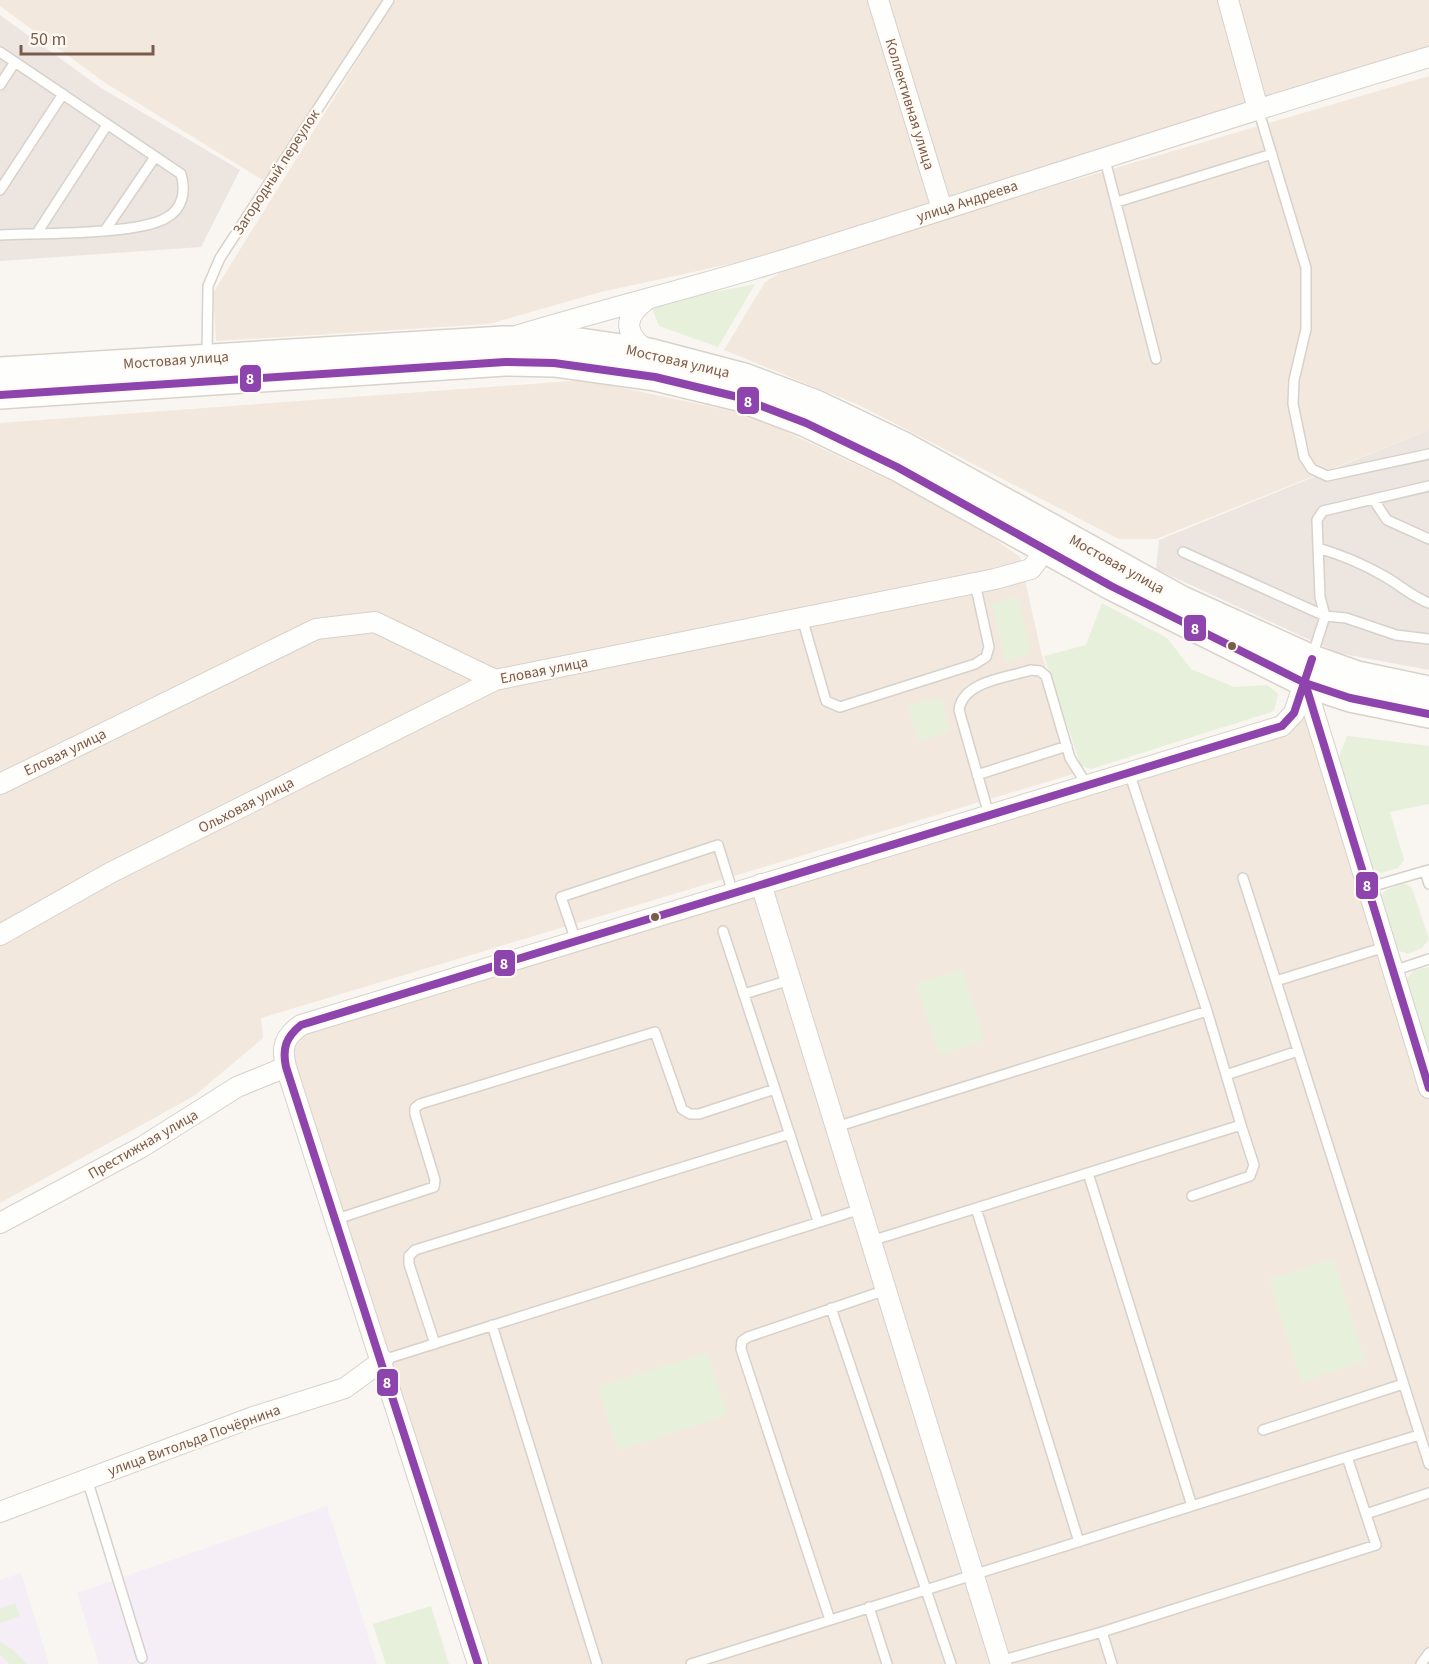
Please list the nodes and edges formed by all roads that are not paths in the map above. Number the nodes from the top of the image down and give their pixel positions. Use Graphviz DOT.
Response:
graph roads {
  1 [pos="389,0"];
  2 [pos="878,0"];
  3 [pos="1228,0"];
  4 [pos="0,52"];
  5 [pos="1429,57"];
  6 [pos="15,62"];
  7 [pos="0,85"];
  8 [pos="63,94"];
  9 [pos="1258,109"];
  10 [pos="107,125"];
  11 [pos="1272,154"];
  12 [pos="1104,156"];
  13 [pos="155,157"];
  14 [pos="0,190"];
  15 [pos="1117,202"];
  16 [pos="942,209"];
  17 [pos="106,229"];
  18 [pos="37,233"];
  19 [pos="0,235"];
  20 [pos="645,301"];
  21 [pos="504,340"];
  22 [pos="649,352"];
  23 [pos="208,358"];
  24 [pos="1156,359"];
  25 [pos="0,371"];
  26 [pos="0,395"];
  27 [pos="1429,454"];
  28 [pos="1429,486"];
  29 [pos="1373,500"];
  30 [pos="1429,539"];
  31 [pos="1318,548"];
  32 [pos="1046,549"];
  33 [pos="1183,552"];
  34 [pos="975,583"];
  35 [pos="1429,603"];
  36 [pos="1325,616"];
  37 [pos="802,618"];
  38 [pos="1429,639"];
  39 [pos="1308,671"];
  40 [pos="495,680"];
  41 [pos="1429,690"];
  42 [pos="1429,714"];
  43 [pos="1066,747"];
  44 [pos="1129,772"];
  45 [pos="977,775"];
  46 [pos="0,784"];
  47 [pos="1087,785"];
  48 [pos="988,815"];
  49 [pos="1427,871"];
  50 [pos="1243,878"];
  51 [pos="761,884"];
  52 [pos="1429,884"];
  53 [pos="1367,888"];
  54 [pos="733,893"];
  55 [pos="723,932"];
  56 [pos="0,935"];
  57 [pos="576,941"];
  58 [pos="1385,947"];
  59 [pos="1429,959"];
  60 [pos="1393,971"];
  61 [pos="791,980"];
  62 [pos="1276,981"];
  63 [pos="744,994"];
  64 [pos="1207,1011"];
  65 [pos="1298,1051"];
  66 [pos="286,1067"];
  67 [pos="1226,1075"];
  68 [pos="1429,1088"];
  69 [pos="775,1089"];
  70 [pos="1241,1125"];
  71 [pos="836,1127"];
  72 [pos="790,1134"];
  73 [pos="1088,1173"];
  74 [pos="1192,1196"];
  75 [pos="976,1208"];
  76 [pos="861,1209"];
  77 [pos="337,1219"];
  78 [pos="818,1221"];
  79 [pos="0,1223"];
  80 [pos="871,1241"];
  81 [pos="886,1290"];
  82 [pos="831,1308"];
  83 [pos="492,1325"];
  84 [pos="435,1344"];
  85 [pos="383,1360"];
  86 [pos="1403,1384"];
  87 [pos="1263,1430"];
  88 [pos="1419,1435"];
  89 [pos="1347,1458"];
  90 [pos="1429,1464"];
  91 [pos="87,1479"];
  92 [pos="1429,1493"];
  93 [pos="1192,1506"];
  94 [pos="0,1512"];
  95 [pos="1366,1514"];
  96 [pos="1080,1542"];
  97 [pos="974,1575"];
  98 [pos="926,1589"];
  99 [pos="869,1607"];
  100 [pos="830,1620"];
  101 [pos="1102,1632"];
  102 [pos="1429,1653"];
  103 [pos="142,1658"];
  104 [pos="1000,1662"];
  105 [pos="478,1664"];
  106 [pos="597,1664"];
  107 [pos="691,1664"];
  108 [pos="887,1664"];
  109 [pos="951,1664"];
  110 [pos="1112,1664"];
  111 [pos="1421,1664"];
  1 -- 23 [label="lane, Загородный переулок"];
  2 -- 16 [label="street, Коллективная улица"];
  3 -- 9 [label="street"];
  4 -- 6 [label="lane"];
  5 -- 9 [label="street, улица Андреева"];
  6 -- 7 [label="lane"];
  6 -- 8 [label="lane"];
  8 -- 10 [label="lane"];
  8 -- 14 [label="lane"];
  9 -- 11 [label="lane"];
  9 -- 12 [label="street, улица Андреева"];
  10 -- 13 [label="lane"];
  10 -- 18 [label="lane"];
  11 -- 15 [label="lane"];
  11 -- 27 [label="lane"];
  12 -- 15 [label="lane"];
  12 -- 16 [label="street, улица Андреева"];
  13 -- 17 [label="lane"];
  13 -- 17 [label="lane"];
  15 -- 24 [label="lane"];
  16 -- 20 [label="street, улица Андреева"];
  17 -- 18 [label="lane"];
  18 -- 19 [label="lane"];
  20 -- 21 [label="street, улица Андреева"];
  20 -- 22 [label="street"];
  21 -- 22 [label="main road, Мостовая улица"];
  21 -- 23 [label="main road, Мостовая улица"];
  22 -- 39 [label="main road, Мостовая улица"];
  23 -- 25 [label="main road, Мостовая улица"];
  26 -- 32 [label="main road, Мостовая улица"];
  28 -- 29 [label="lane"];
  29 -- 30 [label="lane"];
  29 -- 31 [label="lane"];
  31 -- 35 [label="lane"];
  31 -- 36 [label="lane"];
  32 -- 34 [label="street, Еловая улица"];
  32 -- 39 [label="main road, Мостовая улица"];
  33 -- 36 [label="lane"];
  34 -- 37 [label="street, Еловая улица"];
  34 -- 37 [label="lane"];
  36 -- 38 [label="lane"];
  36 -- 39 [label="lane"];
  37 -- 40 [label="street, Еловая улица"];
  39 -- 41 [label="main road, Мостовая улица"];
  39 -- 42 [label="main road, Мостовая улица"];
  39 -- 44 [label="street"];
  39 -- 53 [label="street"];
  40 -- 46 [label="street, Еловая улица"];
  40 -- 56 [label="street, Ольховая улица"];
  43 -- 45 [label="lane"];
  43 -- 45 [label="lane"];
  43 -- 47 [label="lane"];
  44 -- 47 [label="street"];
  44 -- 64 [label="lane"];
  45 -- 48 [label="lane"];
  47 -- 48 [label="street"];
  48 -- 51 [label="street"];
  49 -- 52 [label="lane"];
  49 -- 53 [label="lane"];
  50 -- 62 [label="lane"];
  51 -- 54 [label="street"];
  51 -- 61 [label="street"];
  53 -- 58 [label="street"];
  54 -- 57 [label="street"];
  54 -- 57 [label="lane"];
  55 -- 63 [label="lane"];
  57 -- 66 [label="street"];
  58 -- 60 [label="street"];
  58 -- 62 [label="lane"];
  59 -- 60 [label="lane"];
  60 -- 68 [label="street"];
  61 -- 63 [label="lane"];
  61 -- 71 [label="street"];
  62 -- 65 [label="lane"];
  63 -- 69 [label="lane"];
  64 -- 67 [label="lane"];
  64 -- 71 [label="lane"];
  65 -- 67 [label="lane"];
  65 -- 86 [label="lane"];
  66 -- 77 [label="street"];
  66 -- 79 [label="street, Престижная улица"];
  67 -- 70 [label="lane"];
  69 -- 72 [label="lane"];
  69 -- 77 [label="lane"];
  70 -- 73 [label="lane"];
  70 -- 74 [label="lane"];
  71 -- 76 [label="street"];
  72 -- 78 [label="lane"];
  72 -- 84 [label="lane"];
  73 -- 75 [label="lane"];
  73 -- 93 [label="lane"];
  75 -- 80 [label="lane"];
  75 -- 96 [label="lane"];
  76 -- 78 [label="lane"];
  76 -- 80 [label="street"];
  77 -- 85 [label="street"];
  78 -- 83 [label="lane"];
  80 -- 81 [label="street"];
  81 -- 82 [label="lane"];
  81 -- 97 [label="street"];
  82 -- 98 [label="lane"];
  82 -- 100 [label="lane"];
  83 -- 84 [label="lane"];
  83 -- 106 [label="lane"];
  84 -- 85 [label="lane"];
  85 -- 91 [label="street, улица Витольда Почёрнина"];
  85 -- 105 [label="street"];
  86 -- 87 [label="lane"];
  86 -- 88 [label="lane"];
  88 -- 89 [label="lane"];
  88 -- 90 [label="lane"];
  89 -- 93 [label="lane"];
  89 -- 95 [label="lane"];
  91 -- 94 [label="street, улица Витольда Почёрнина"];
  91 -- 103 [label="lane"];
  92 -- 95 [label="lane"];
  93 -- 96 [label="lane"];
  95 -- 101 [label="lane"];
  96 -- 97 [label="lane"];
  97 -- 98 [label="lane"];
  97 -- 104 [label="street"];
  98 -- 99 [label="lane"];
  98 -- 109 [label="lane"];
  99 -- 100 [label="lane"];
  99 -- 108 [label="lane"];
  100 -- 107 [label="lane"];
  101 -- 104 [label="lane"];
  101 -- 110 [label="lane"];
  102 -- 111 [label="lane"];
}
